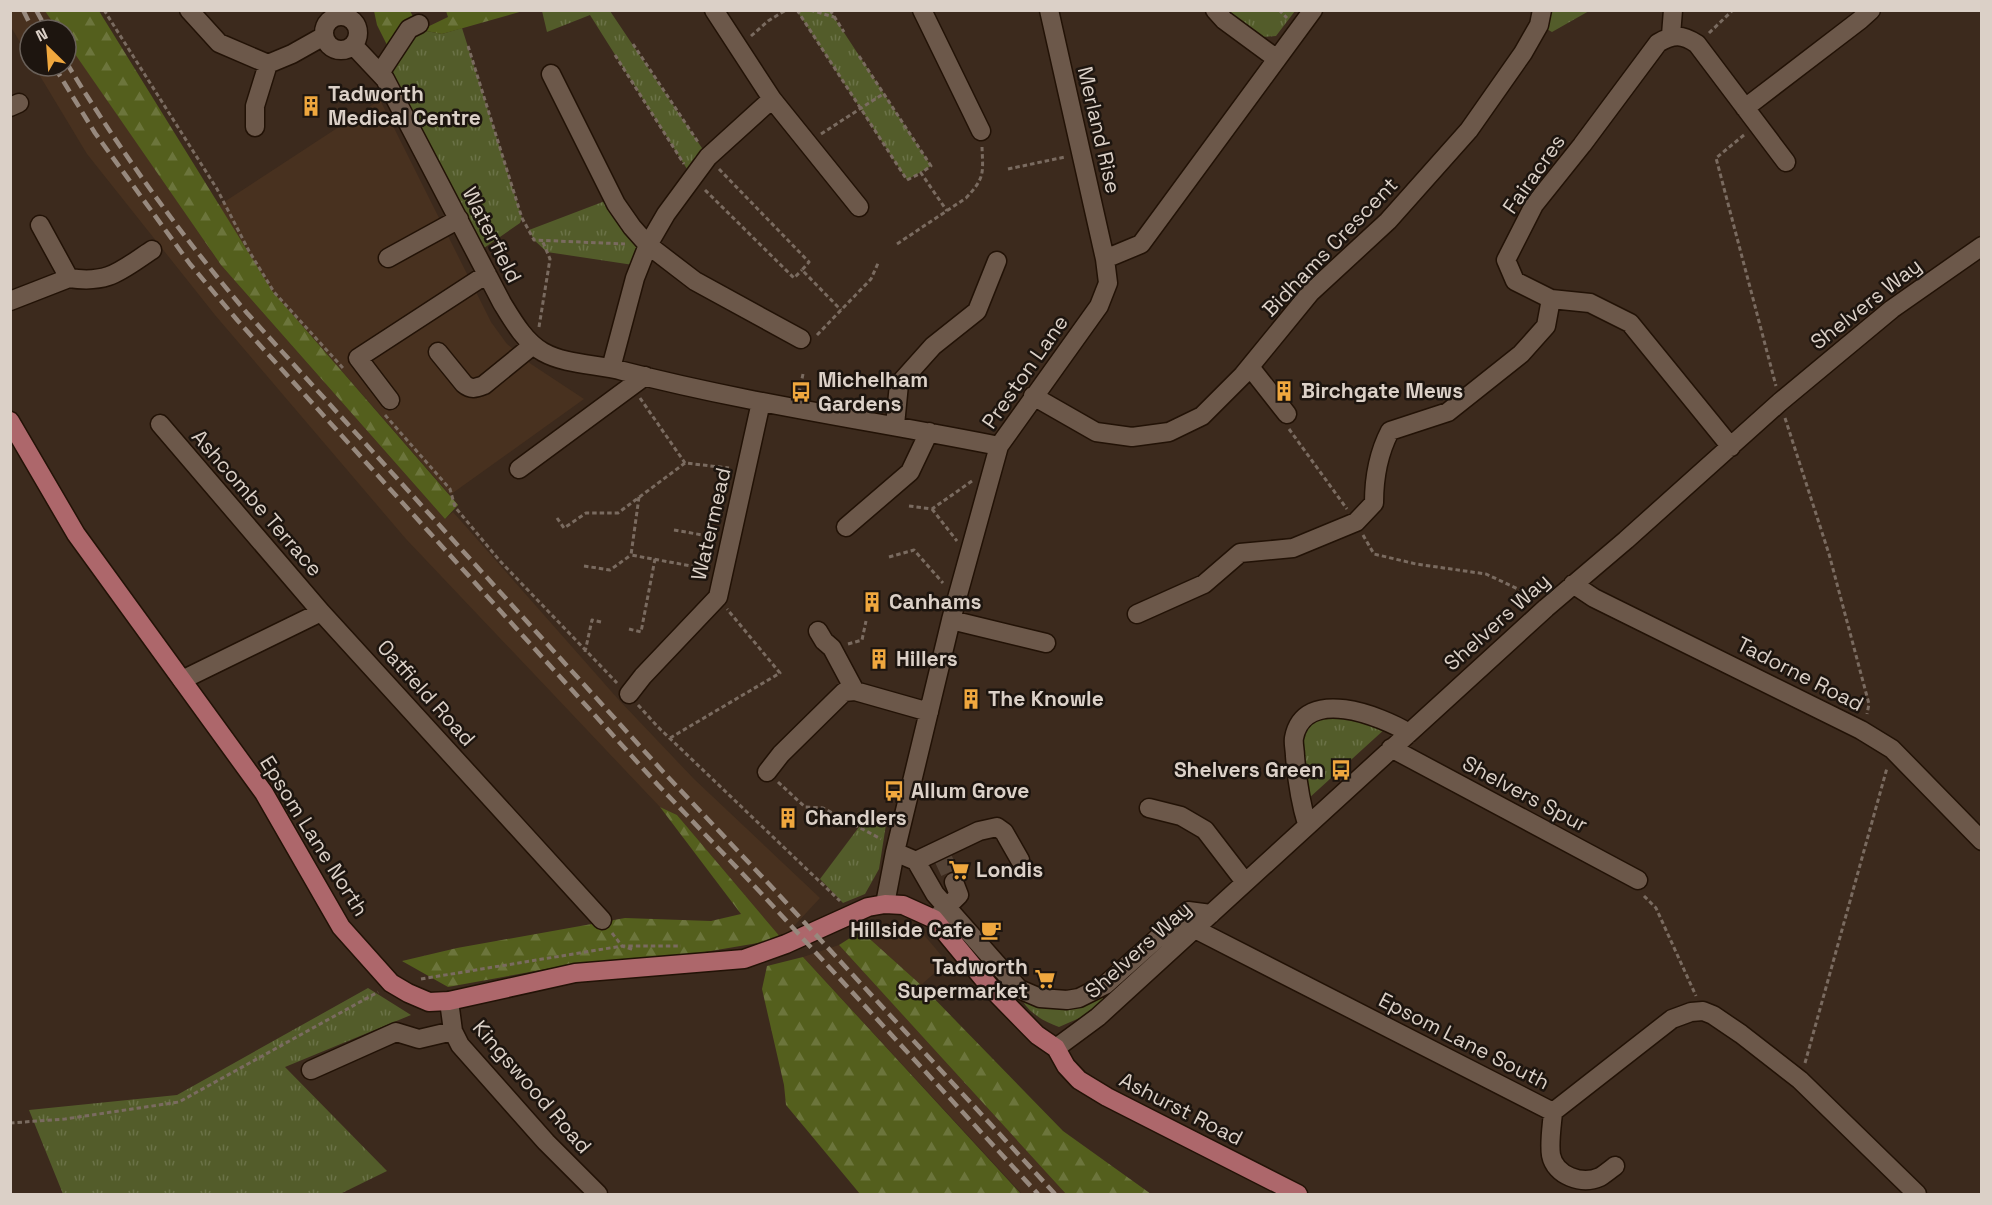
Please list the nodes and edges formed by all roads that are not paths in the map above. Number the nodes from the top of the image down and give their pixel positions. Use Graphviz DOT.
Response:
graph roads {
  1 [pos="189,10"];
  2 [pos="714,10"];
  3 [pos="1049,10"];
  4 [pos="1215,10"];
  5 [pos="1313,10"];
  6 [pos="1542,10"];
  7 [pos="1673,10"];
  8 [pos="916,12"];
  9 [pos="347,13"];
  10 [pos="1862,14"];
  11 [pos="418,24"];
  12 [pos="1671,35"];
  13 [pos="324,36"];
  14 [pos="353,45"];
  15 [pos="1277,59"];
  16 [pos="268,64"];
  17 [pos="380,73"];
  18 [pos="551,74"];
  19 [pos="772,99"];
  20 [pos="1745,108"];
  21 [pos="255,127"];
  22 [pos="981,131"];
  23 [pos="1786,162"];
  24 [pos="858,207"];
  25 [pos="459,219"];
  26 [pos="40,225"];
  27 [pos="643,240"];
  28 [pos="1982,246"];
  29 [pos="152,250"];
  30 [pos="388,258"];
  31 [pos="1105,259"];
  32 [pos="997,261"];
  33 [pos="487,274"];
  34 [pos="69,278"];
  35 [pos="1551,299"];
  36 [pos="10,301"];
  37 [pos="536,337"];
  38 [pos="809,337"];
  39 [pos="438,352"];
  40 [pos="1250,367"];
  41 [pos="611,368"];
  42 [pos="638,382"];
  43 [pos="1033,396"];
  44 [pos="761,402"];
  45 [pos="386,406"];
  46 [pos="1287,414"];
  47 [pos="10,421"];
  48 [pos="160,424"];
  49 [pos="895,425"];
  50 [pos="929,432"];
  51 [pos="999,446"];
  52 [pos="1731,447"];
  53 [pos="519,468"];
  54 [pos="846,527"];
  55 [pos="1573,584"];
  56 [pos="321,612"];
  57 [pos="1137,614"];
  58 [pos="951,620"];
  59 [pos="818,631"];
  60 [pos="1046,643"];
  61 [pos="182,680"];
  62 [pos="855,691"];
  63 [pos="629,694"];
  64 [pos="929,712"];
  65 [pos="1409,733"];
  66 [pos="1391,748"];
  67 [pos="766,772"];
  68 [pos="1149,808"];
  69 [pos="1307,824"];
  70 [pos="1982,841"];
  71 [pos="895,852"];
  72 [pos="1020,860"];
  73 [pos="916,861"];
  74 [pos="1638,880"];
  75 [pos="954,882"];
  76 [pos="1245,882"];
  77 [pos="885,904"];
  78 [pos="940,914"];
  79 [pos="1211,914"];
  80 [pos="602,920"];
  81 [pos="1195,929"];
  82 [pos="449,1001"];
  83 [pos="453,1031"];
  84 [pos="1056,1048"];
  85 [pos="311,1070"];
  86 [pos="1553,1112"];
  87 [pos="1615,1166"];
  88 [pos="598,1194"];
  89 [pos="1298,1194"];
  90 [pos="1917,1194"];
  1 -- 16 [label="street"];
  2 -- 19 [label="street"];
  3 -- 31 [label="street, Merland Rise"];
  4 -- 15 [label="street"];
  5 -- 15 [label="street"];
  6 -- 40 [label="street, Bidhams Crescent"];
  7 -- 12 [label="street"];
  8 -- 22 [label="street"];
  9 -- 13 [label="street"];
  9 -- 14 [label="street"];
  10 -- 20 [label="street"];
  11 -- 17 [label="street"];
  12 -- 20 [label="street"];
  12 -- 35 [label="street, Fairacres"];
  13 -- 14 [label="street"];
  13 -- 16 [label="street"];
  14 -- 17 [label="street, Waterfield"];
  15 -- 31 [label="street"];
  16 -- 21 [label="street"];
  17 -- 25 [label="street, Waterfield"];
  18 -- 27 [label="street"];
  19 -- 24 [label="street"];
  19 -- 27 [label="street"];
  20 -- 23 [label="street"];
  25 -- 30 [label="street"];
  25 -- 33 [label="street, Waterfield"];
  26 -- 34 [label="street"];
  27 -- 38 [label="street"];
  27 -- 41 [label="street"];
  28 -- 52 [label="street, Shelvers Way"];
  29 -- 34 [label="street"];
  31 -- 43 [label="street, Preston Lane"];
  32 -- 49 [label="street"];
  33 -- 37 [label="street, Waterfield"];
  33 -- 45 [label="street"];
  34 -- 36 [label="street"];
  35 -- 52 [label="street, Fairacres"];
  35 -- 57 [label="street"];
  37 -- 39 [label="street"];
  37 -- 41 [label="street, Waterfield"];
  40 -- 43 [label="street, Bidhams Crescent"];
  40 -- 46 [label="street"];
  41 -- 42 [label="street, Waterfield"];
  42 -- 44 [label="street, Waterfield"];
  42 -- 53 [label="street"];
  43 -- 51 [label="street, Preston Lane"];
  44 -- 49 [label="street, Waterfield"];
  44 -- 63 [label="street, Watermead"];
  47 -- 61 [label="main road, Epsom Lane North"];
  48 -- 56 [label="street, Ashcombe Terrace"];
  49 -- 50 [label="street, Waterfield"];
  50 -- 51 [label="street, Waterfield"];
  50 -- 54 [label="street"];
  51 -- 58 [label="street, Preston Lane"];
  52 -- 55 [label="street, Shelvers Way"];
  55 -- 65 [label="street, Shelvers Way"];
  55 -- 70 [label="street, Tadorne Road"];
  56 -- 61 [label="street"];
  56 -- 80 [label="street, Oatfield Road"];
  58 -- 60 [label="street"];
  58 -- 64 [label="street, Preston Lane"];
  59 -- 62 [label="street"];
  61 -- 82 [label="main road, Epsom Lane North"];
  62 -- 64 [label="street"];
  62 -- 67 [label="street"];
  64 -- 71 [label="street, Preston Lane"];
  65 -- 66 [label="street, Shelvers Way"];
  65 -- 69 [label="street"];
  66 -- 69 [label="street, Shelvers Way"];
  66 -- 74 [label="street, Shelvers Spur"];
  68 -- 76 [label="street"];
  69 -- 76 [label="street, Shelvers Way"];
  71 -- 73 [label="street"];
  71 -- 77 [label="street, Preston Lane"];
  72 -- 73 [label="street"];
  73 -- 78 [label="street"];
  75 -- 78 [label="street"];
  76 -- 79 [label="street, Shelvers Way"];
  77 -- 78 [label="main road, Epsom Lane North"];
  77 -- 82 [label="main road, Epsom Lane North"];
  78 -- 79 [label="street"];
  78 -- 84 [label="main road, Epsom Lane North"];
  79 -- 81 [label="street, Shelvers Way"];
  81 -- 84 [label="street, Shelvers Way"];
  81 -- 86 [label="street, Epsom Lane South"];
  82 -- 83 [label="street, Kingswood Road"];
  83 -- 85 [label="street"];
  83 -- 88 [label="street, Kingswood Road"];
  84 -- 89 [label="main road, Ashurst Road"];
  86 -- 87 [label="street"];
  86 -- 90 [label="street, Epsom Lane South"];
}
